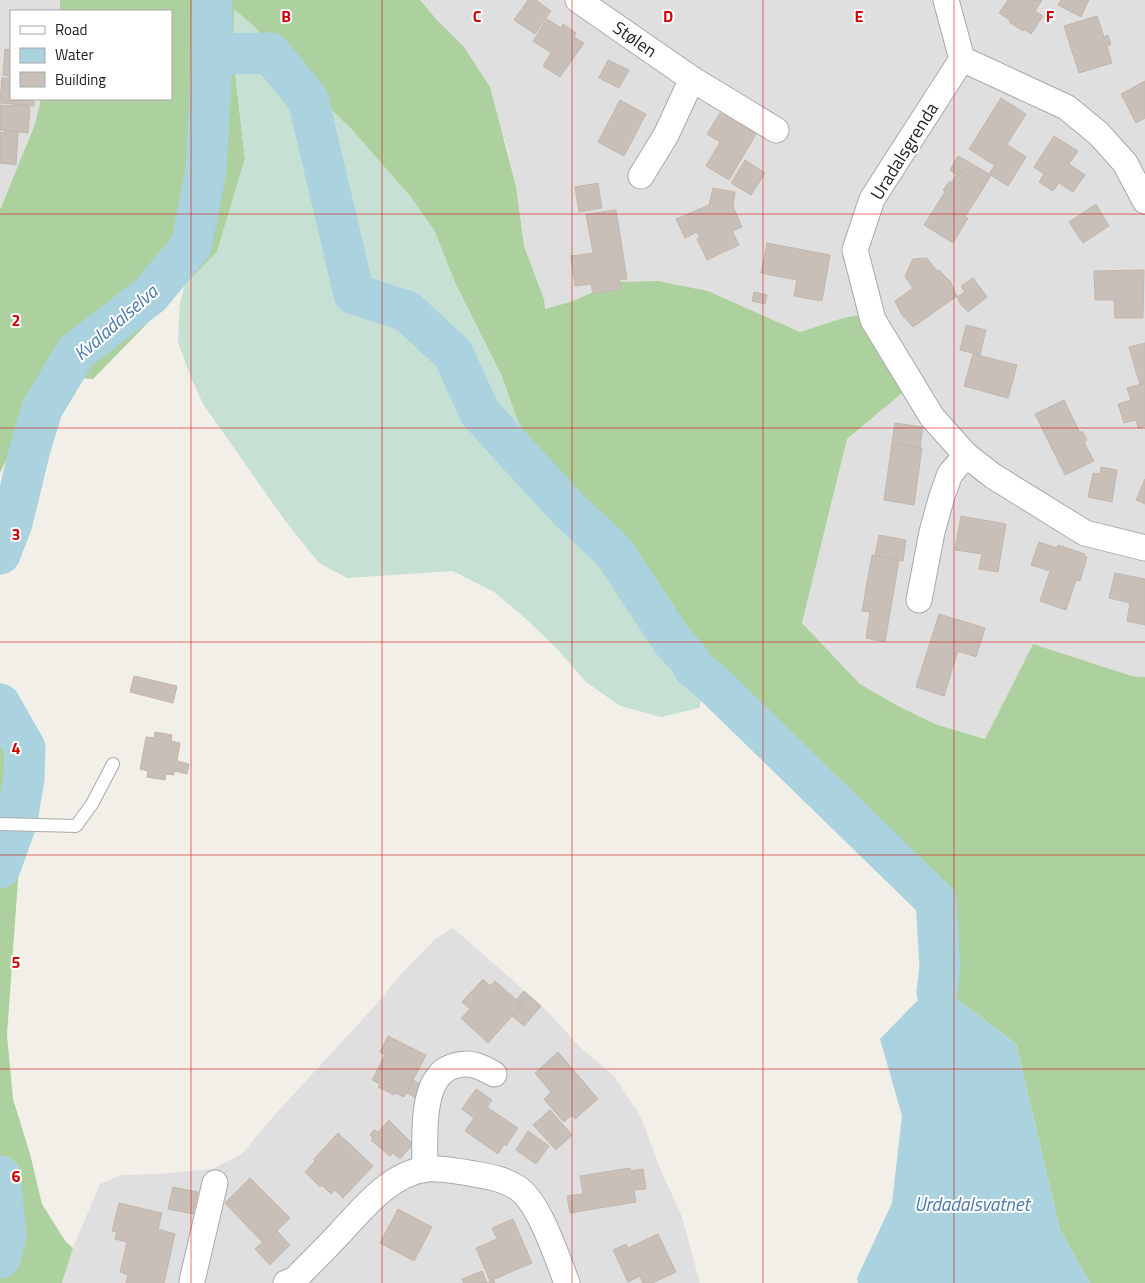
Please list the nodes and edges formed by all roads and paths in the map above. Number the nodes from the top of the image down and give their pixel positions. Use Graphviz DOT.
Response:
graph roads {
  1 [pos="578,0"];
  2 [pos="946,0"];
  3 [pos="962,59"];
  4 [pos="692,79"];
  5 [pos="776,130"];
  6 [pos="641,176"];
  7 [pos="1145,201"];
  8 [pos="966,454"];
  9 [pos="1145,548"];
  10 [pos="919,600"];
  11 [pos="113,764"];
  12 [pos="0,824"];
  13 [pos="494,1074"];
  14 [pos="426,1169"];
  15 [pos="216,1183"];
  16 [pos="195,1282"];
  17 [pos="286,1283"];
  18 [pos="567,1283"];
  1 -- 4 [label="street, Stølen"];
  2 -- 3 [label="street"];
  3 -- 7 [label="street"];
  3 -- 8 [label="street, Uradalsgrenda"];
  4 -- 5 [label="street, Stølen"];
  4 -- 6 [label="street"];
  8 -- 9 [label="street, Uradalsgrenda"];
  8 -- 10 [label="street"];
  11 -- 12 [label="lane"];
  13 -- 14 [label="street"];
  14 -- 17 [label="street"];
  14 -- 18 [label="street"];
  15 -- 16 [label="street"];
}
